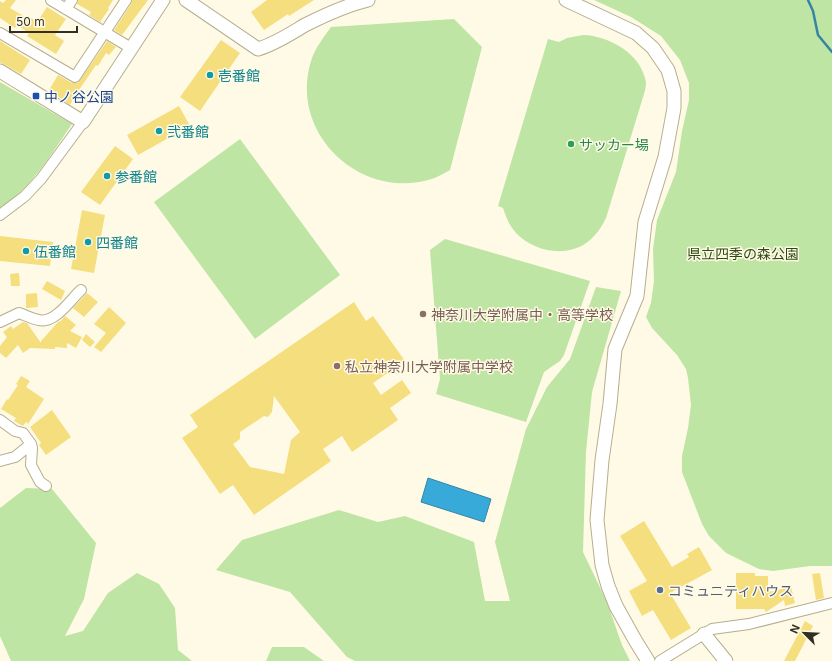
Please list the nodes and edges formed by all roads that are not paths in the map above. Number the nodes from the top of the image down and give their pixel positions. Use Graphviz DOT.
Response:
graph roads {
  1 [pos="51,0"];
  2 [pos="72,0"];
  3 [pos="126,0"];
  4 [pos="163,0"];
  5 [pos="186,0"];
  6 [pos="368,0"];
  7 [pos="566,0"];
  8 [pos="66,9"];
  9 [pos="104,32"];
  10 [pos="0,33"];
  11 [pos="130,48"];
  12 [pos="0,71"];
  13 [pos="83,122"];
  14 [pos="0,215"];
  15 [pos="81,290"];
  16 [pos="0,322"];
  17 [pos="0,420"];
  18 [pos="31,444"];
  19 [pos="0,461"];
  20 [pos="46,486"];
  21 [pos="832,603"];
  22 [pos="704,634"];
  23 [pos="648,661"];
  24 [pos="660,661"];
  25 [pos="726,661"];
  1 -- 8 [label="street"];
  2 -- 8 [label="street"];
  3 -- 9 [label="street"];
  4 -- 11 [label="street"];
  5 -- 6 [label="street"];
  7 -- 23 [label="street"];
  8 -- 9 [label="street"];
  9 -- 10 [label="street"];
  9 -- 11 [label="street"];
  11 -- 13 [label="street"];
  12 -- 13 [label="street"];
  13 -- 14 [label="street"];
  15 -- 16 [label="street"];
  17 -- 18 [label="street"];
  18 -- 19 [label="street"];
  18 -- 20 [label="street"];
  21 -- 22 [label="street"];
  22 -- 24 [label="street"];
  22 -- 25 [label="street"];
}
